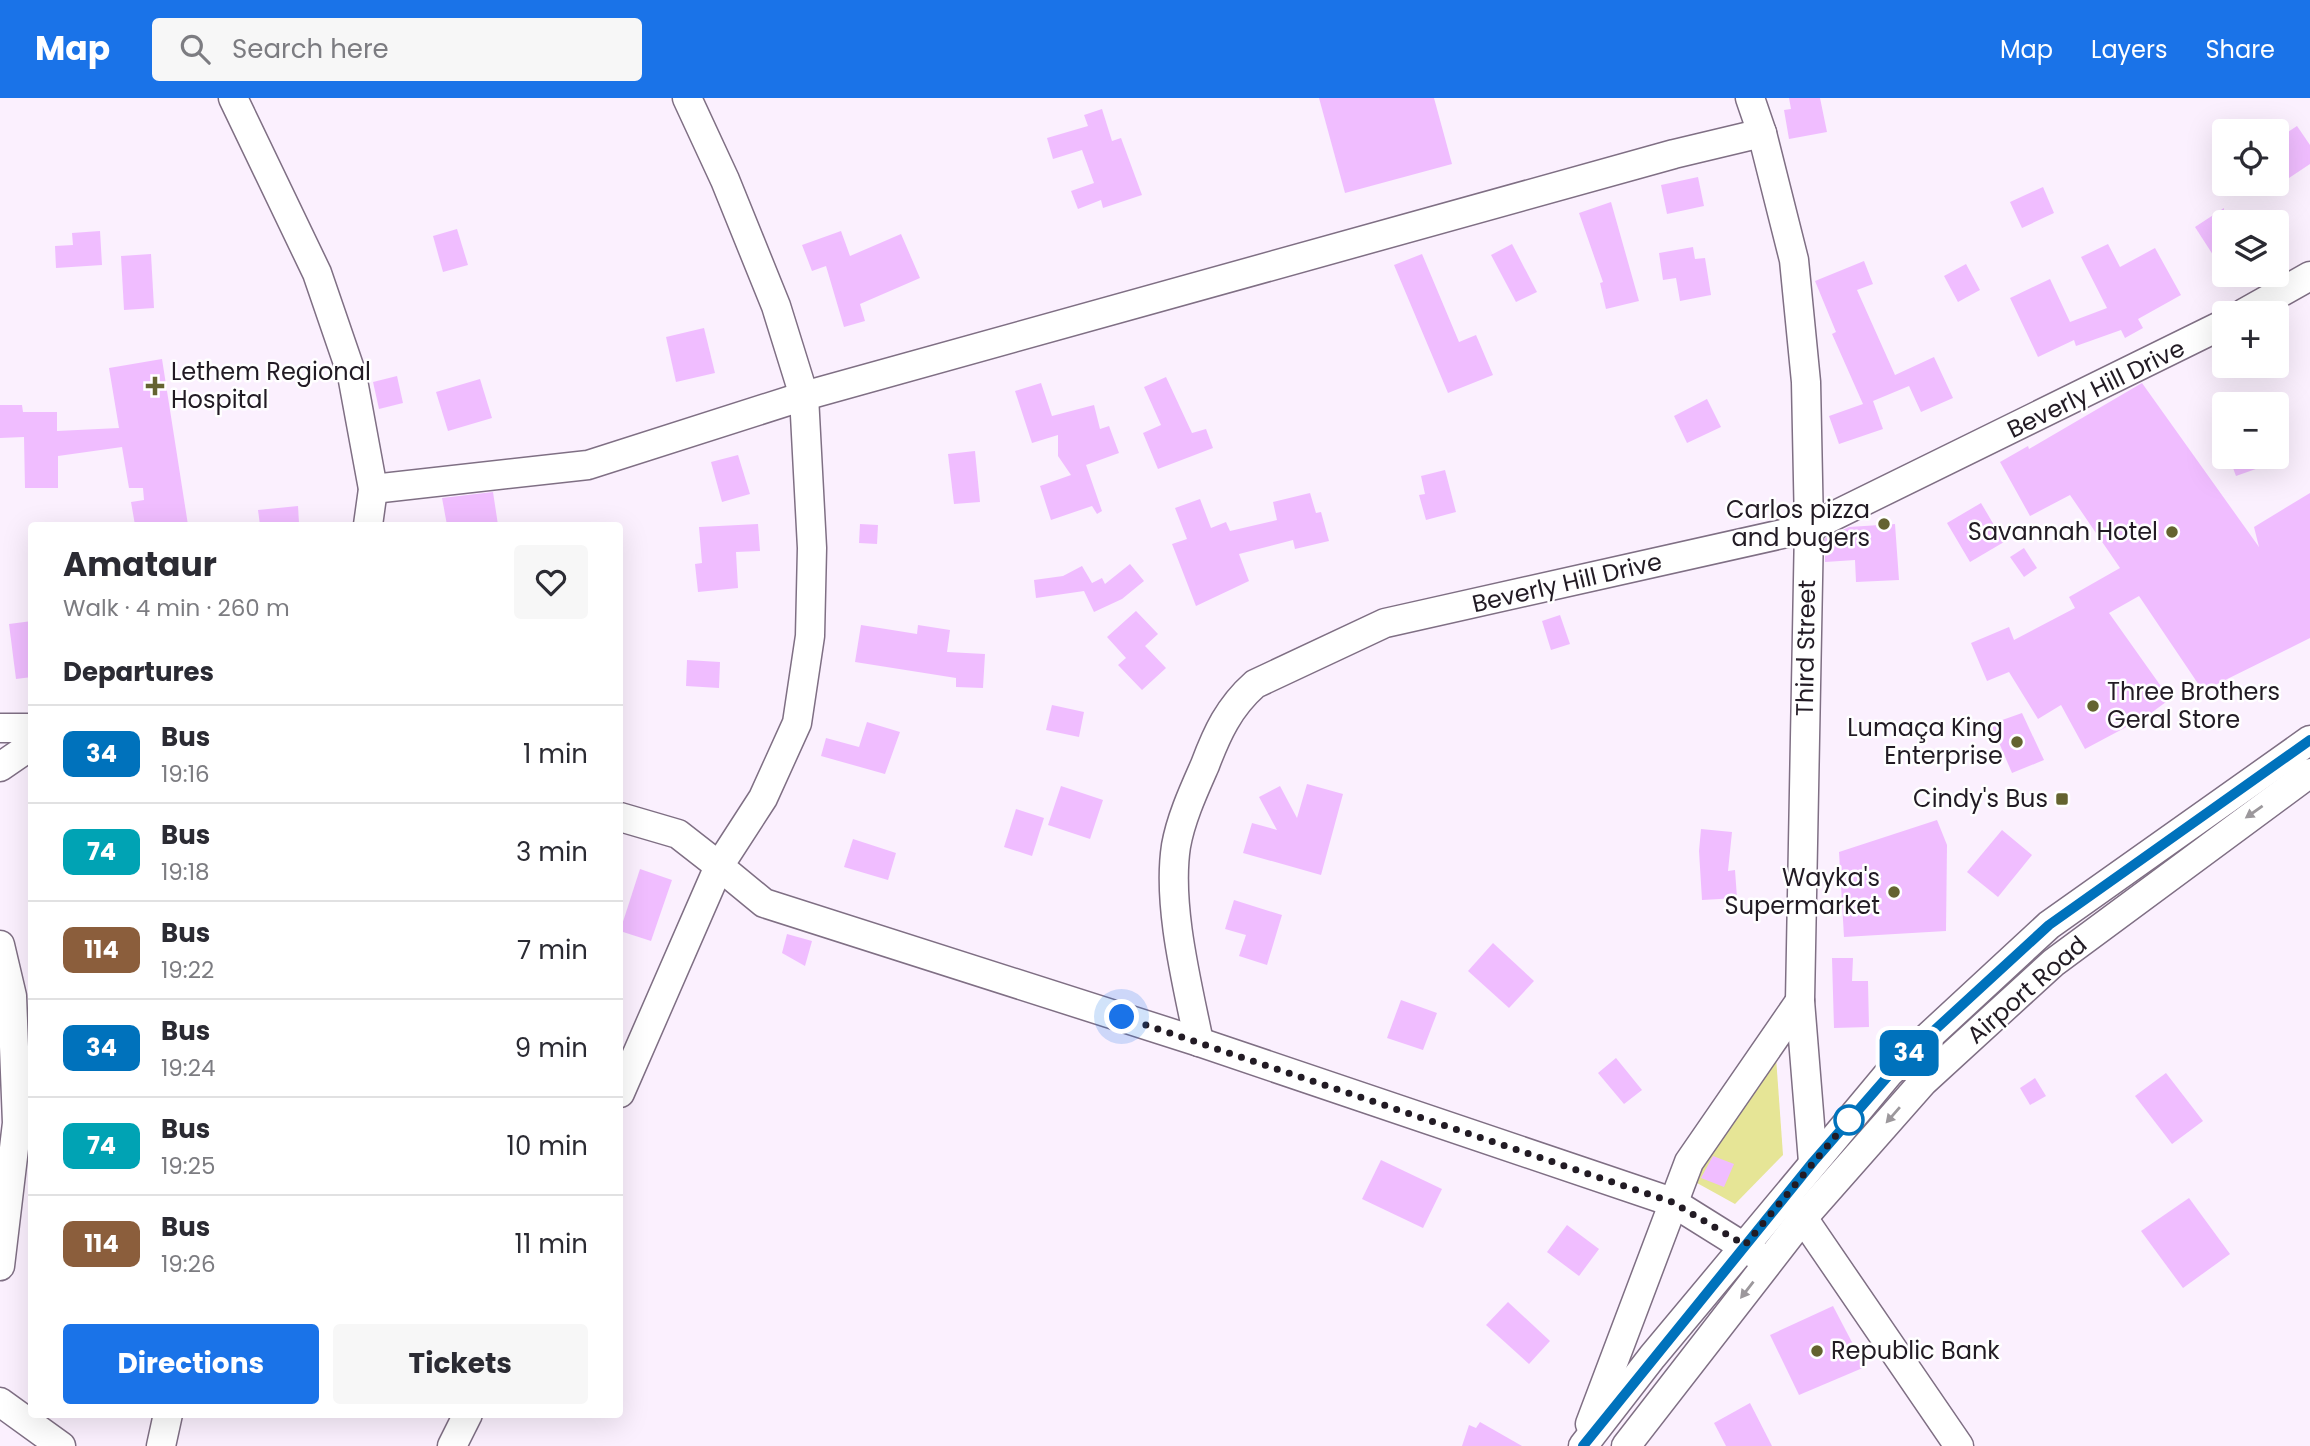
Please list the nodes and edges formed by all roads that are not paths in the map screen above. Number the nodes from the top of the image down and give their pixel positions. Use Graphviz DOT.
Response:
graph roads {
  1 [pos="233,98"];
  2 [pos="687,98"];
  3 [pos="1750,98"];
  4 [pos="1762,133"];
  5 [pos="2310,276"];
  6 [pos="2265,301"];
  7 [pos="2212,330"];
  8 [pos="804,396"];
  9 [pos="373,489"];
  10 [pos="368,522"];
  11 [pos="1809,528"];
  12 [pos="0,728"];
  13 [pos="28,728"];
  14 [pos="2310,740"];
  15 [pos="28,748"];
  16 [pos="0,767"];
  17 [pos="2310,773"];
  18 [pos="623,818"];
  19 [pos="719,866"];
  20 [pos="0,945"];
  21 [pos="1800,1002"];
  22 [pos="1199,1042"];
  23 [pos="1902,1060"];
  24 [pos="1923,1082"];
  25 [pos="623,1086"];
  26 [pos="1813,1162"];
  27 [pos="1672,1202"];
  28 [pos="1803,1218"];
  29 [pos="1745,1245"];
  30 [pos="1768,1262"];
  31 [pos="0,1266"];
  32 [pos="0,1402"];
  33 [pos="167,1418"];
  34 [pos="466,1418"];
  35 [pos="61,1446"];
  36 [pos="161,1446"];
  37 [pos="452,1446"];
  38 [pos="1582,1446"];
  39 [pos="1626,1446"];
  40 [pos="1959,1446"];
  1 -- 9 [label="street"];
  2 -- 8 [label="street"];
  3 -- 4 [label="street, Third Street"];
  4 -- 8 [label="street"];
  4 -- 11 [label="street, Third Street"];
  5 -- 6 [label="street"];
  7 -- 11 [label="street, Beverly Hill Drive"];
  8 -- 9 [label="street"];
  8 -- 19 [label="street"];
  9 -- 10 [label="street"];
  11 -- 21 [label="street, Third Street"];
  11 -- 22 [label="street, Beverly Hill Drive"];
  12 -- 13 [label="street"];
  14 -- 23 [label="street, Airport Road"];
  15 -- 16 [label="street"];
  17 -- 24 [label="street, Airport Road, one-way"];
  18 -- 19 [label="street"];
  19 -- 22 [label="street"];
  19 -- 25 [label="street"];
  20 -- 31 [label="street"];
  21 -- 26 [label="street, Third Street"];
  21 -- 27 [label="street"];
  22 -- 27 [label="street"];
  23 -- 24 [label="street"];
  23 -- 26 [label="street, Airport Road"];
  24 -- 28 [label="street, Airport Road, one-way"];
  26 -- 29 [label="street, Airport Road"];
  27 -- 29 [label="street"];
  27 -- 38 [label="street"];
  28 -- 30 [label="street, Airport Road"];
  28 -- 40 [label="street"];
  29 -- 30 [label="street"];
  29 -- 38 [label="street, Airport Road"];
  30 -- 39 [label="street, Airport Road, one-way"];
  32 -- 35 [label="street"];
  33 -- 36 [label="street"];
  34 -- 37 [label="street"];
}
